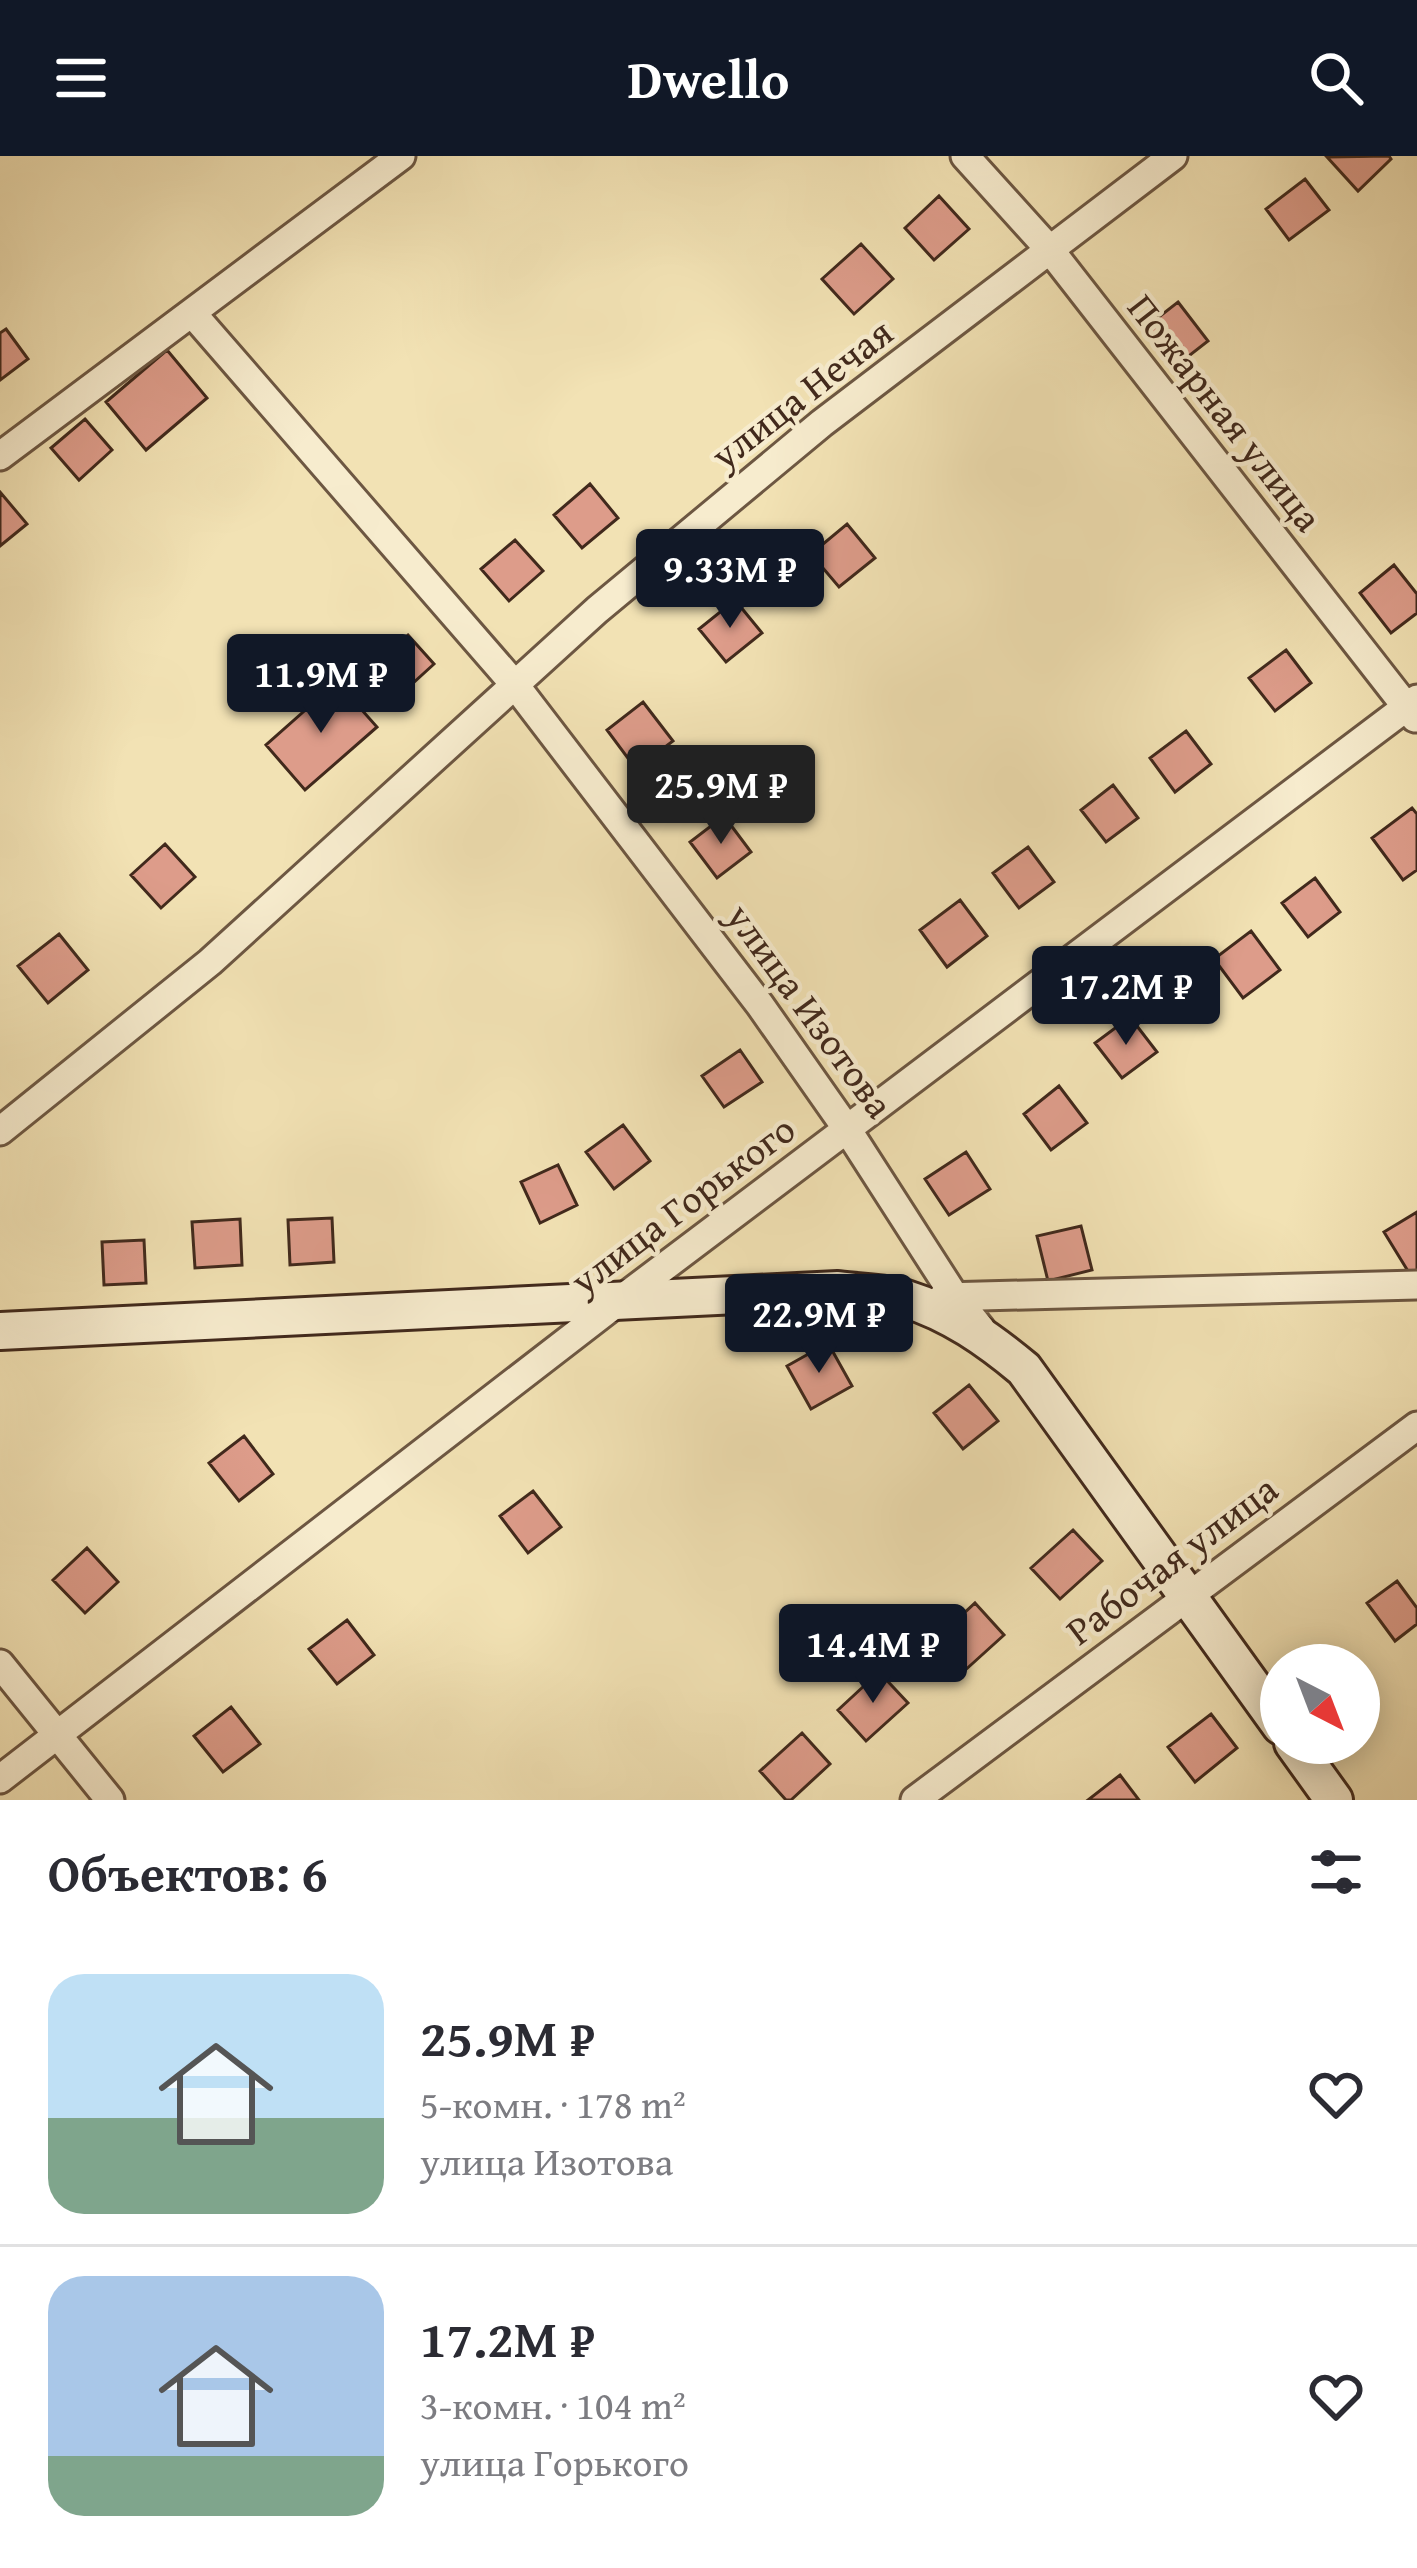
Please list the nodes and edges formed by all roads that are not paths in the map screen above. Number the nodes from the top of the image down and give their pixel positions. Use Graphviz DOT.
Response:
graph roads {
  1 [pos="401,156"];
  2 [pos="965,156"];
  3 [pos="1173,156"];
  4 [pos="1050,250"];
  5 [pos="192,313"];
  6 [pos="0,456"];
  7 [pos="515,685"];
  8 [pos="1413,709"];
  9 [pos="847,1129"];
  10 [pos="0,1131"];
  11 [pos="1417,1285"];
  12 [pos="955,1297"];
  13 [pos="903,1298"];
  14 [pos="619,1301"];
  15 [pos="0,1330"];
  16 [pos="991,1341"];
  17 [pos="1417,1426"];
  18 [pos="1187,1595"];
  19 [pos="0,1664"];
  20 [pos="1260,1697"];
  21 [pos="58,1734"];
  22 [pos="1308,1764"];
  23 [pos="0,1779"];
  24 [pos="110,1800"];
  25 [pos="915,1800"];
  26 [pos="1334,1800"];
  1 -- 5 [label="street"];
  2 -- 4 [label="street, Пожарная улица"];
  3 -- 4 [label="street, улица Нечая"];
  4 -- 7 [label="street, улица Нечая"];
  4 -- 8 [label="street, Пожарная улица"];
  5 -- 6 [label="street"];
  5 -- 7 [label="street, улица Изотова"];
  7 -- 9 [label="street, улица Изотова"];
  7 -- 10 [label="street, улица Нечая"];
  8 -- 9 [label="street, улица Горького"];
  9 -- 12 [label="street, улица Изотова"];
  9 -- 14 [label="street, улица Горького"];
  11 -- 12 [label="street"];
  12 -- 13 [label="street"];
  12 -- 16 [label="street, улица Изотова"];
  13 -- 14 [label="main road"];
  13 -- 16 [label="main road"];
  14 -- 15 [label="main road"];
  14 -- 21 [label="street, улица Горького"];
  16 -- 18 [label="main road, улица Изотова"];
  17 -- 18 [label="street, Рабочая улица"];
  18 -- 20 [label="main road, улица Изотова"];
  18 -- 25 [label="street, Рабочая улица"];
  19 -- 21 [label="street"];
  21 -- 23 [label="street, улица Горького"];
  21 -- 24 [label="street"];
  22 -- 26 [label="main road"];
}
